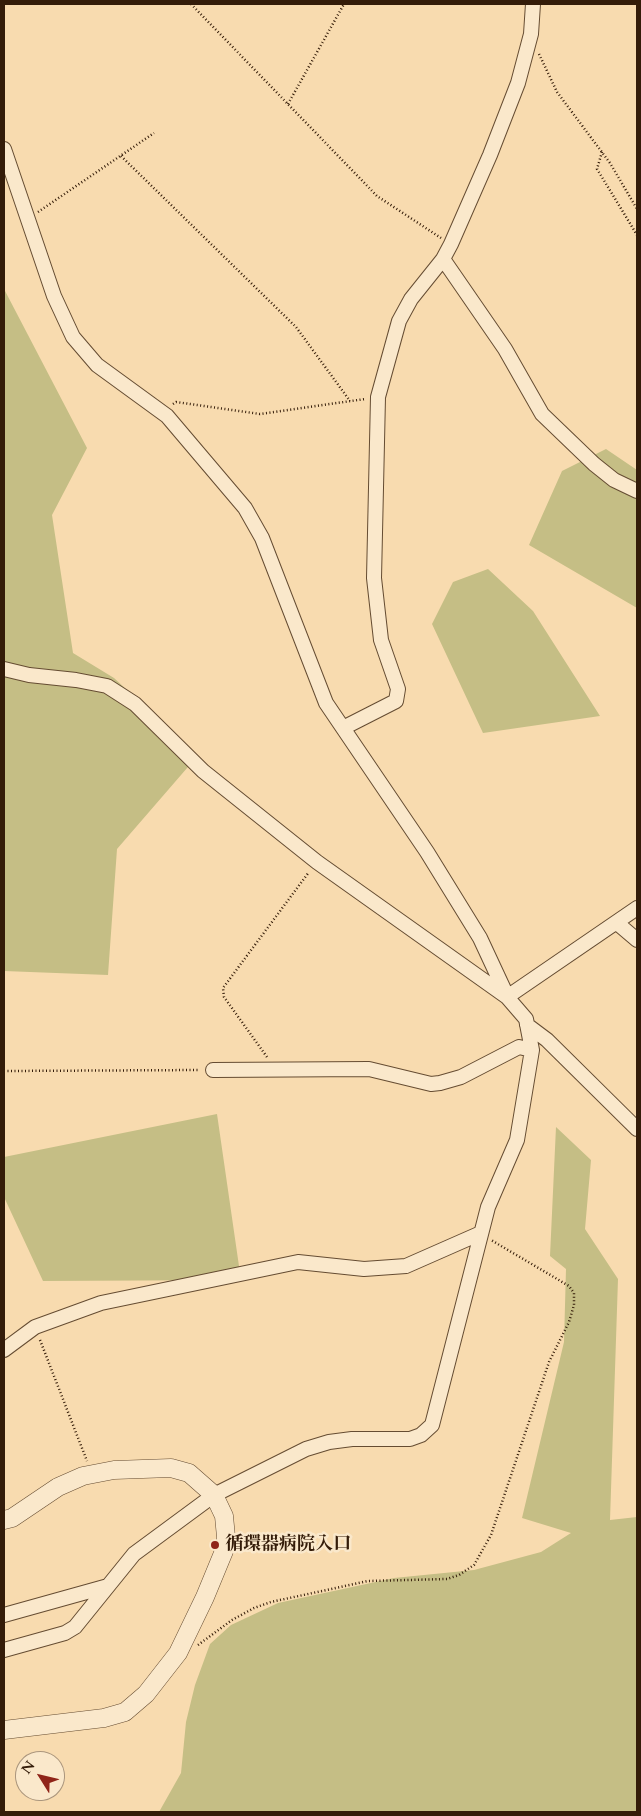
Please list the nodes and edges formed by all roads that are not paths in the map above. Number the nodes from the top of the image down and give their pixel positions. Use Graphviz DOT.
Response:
graph roads {
  1 [pos="532,4"];
  2 [pos="4,150"];
  3 [pos="443,259"];
  4 [pos="637,491"];
  5 [pos="4,669"];
  6 [pos="343,728"];
  7 [pos="637,908"];
  8 [pos="617,923"];
  9 [pos="637,940"];
  10 [pos="508,997"];
  11 [pos="527,1025"];
  12 [pos="532,1050"];
  13 [pos="214,1070"];
  14 [pos="637,1129"];
  15 [pos="481,1234"];
  16 [pos="4,1350"];
  17 [pos="214,1495"];
  18 [pos="4,1520"];
  19 [pos="108,1586"];
  20 [pos="4,1615"];
  21 [pos="4,1650"];
  22 [pos="4,1730"];
  1 -- 3 [label="street"];
  2 -- 6 [label="street"];
  3 -- 4 [label="street"];
  3 -- 6 [label="street"];
  5 -- 10 [label="street"];
  6 -- 10 [label="street"];
  7 -- 8 [label="street"];
  8 -- 9 [label="street"];
  8 -- 10 [label="street"];
  10 -- 11 [label="street"];
  11 -- 12 [label="street"];
  11 -- 14 [label="street"];
  12 -- 13 [label="street"];
  12 -- 15 [label="street"];
  15 -- 16 [label="street"];
  15 -- 17 [label="street"];
  17 -- 18 [label="street"];
  17 -- 19 [label="street"];
  17 -- 22 [label="street"];
  19 -- 20 [label="street"];
  19 -- 21 [label="street"];
}
